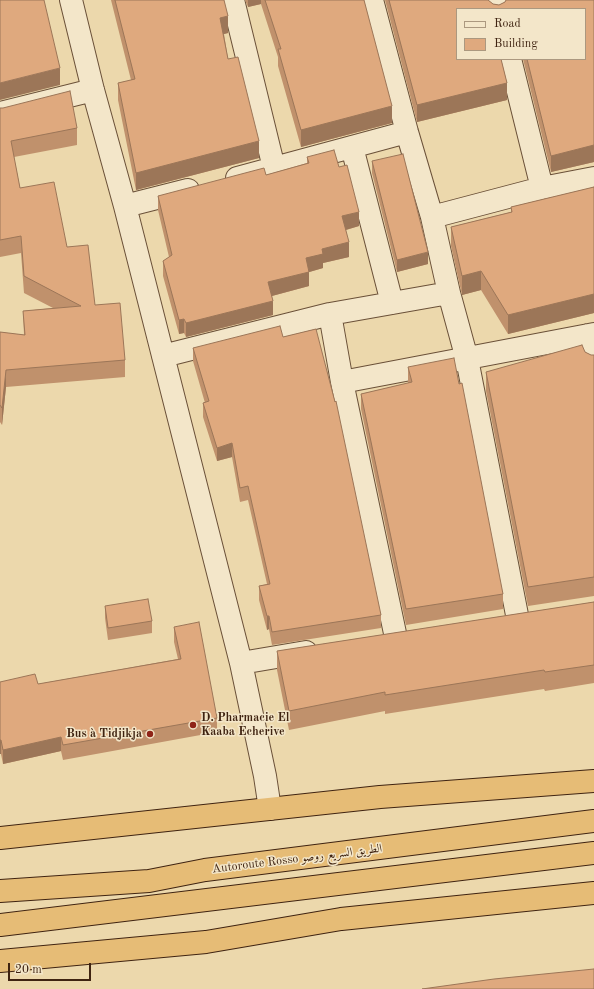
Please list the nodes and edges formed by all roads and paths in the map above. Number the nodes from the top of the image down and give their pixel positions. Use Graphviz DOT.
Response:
graph roads {
  1 [pos="71,0"];
  2 [pos="233,0"];
  3 [pos="372,0"];
  4 [pos="510,60"];
  5 [pos="93,90"];
  6 [pos="0,113"];
  7 [pos="407,132"];
  8 [pos="352,147"];
  9 [pos="274,168"];
  10 [pos="594,178"];
  11 [pos="542,188"];
  12 [pos="125,206"];
  13 [pos="432,217"];
  14 [pos="449,293"];
  15 [pos="392,303"];
  16 [pos="330,314"];
  17 [pos="591,334"];
  18 [pos="163,356"];
  19 [pos="467,359"];
  20 [pos="594,362"];
  21 [pos="342,382"];
  22 [pos="541,616"];
  23 [pos="518,620"];
  24 [pos="495,623"];
  25 [pos="419,634"];
  26 [pos="326,649"];
  27 [pos="241,663"];
  28 [pos="594,781"];
  29 [pos="270,809"];
  30 [pos="594,821"];
  31 [pos="0,838"];
  32 [pos="594,853"];
  33 [pos="0,891"];
  34 [pos="594,893"];
  35 [pos="0,925"];
  36 [pos="0,961"];
  1 -- 5 [label="street"];
  2 -- 9 [label="street"];
  3 -- 7 [label="street"];
  4 -- 11 [label="street"];
  5 -- 6 [label="street"];
  5 -- 12 [label="street"];
  7 -- 8 [label="street"];
  7 -- 13 [label="street"];
  8 -- 9 [label="street"];
  8 -- 15 [label="street"];
  9 -- 12 [label="street"];
  10 -- 11 [label="street"];
  11 -- 13 [label="street"];
  12 -- 18 [label="street"];
  13 -- 14 [label="street"];
  14 -- 15 [label="street"];
  14 -- 19 [label="street"];
  15 -- 16 [label="street"];
  16 -- 18 [label="street"];
  16 -- 21 [label="street"];
  17 -- 19 [label="street"];
  17 -- 20 [label="street"];
  18 -- 27 [label="street"];
  19 -- 21 [label="street"];
  19 -- 23 [label="street"];
  21 -- 25 [label="street"];
  22 -- 23 [label="street"];
  23 -- 24 [label="street"];
  26 -- 27 [label="street"];
  27 -- 29 [label="street"];
  28 -- 29 [label="highway"];
  29 -- 31 [label="highway"];
  30 -- 33 [label="highway, Autoroute Rosso الطريق السريع روصو"];
  32 -- 35 [label="highway"];
  34 -- 36 [label="highway"];
}
